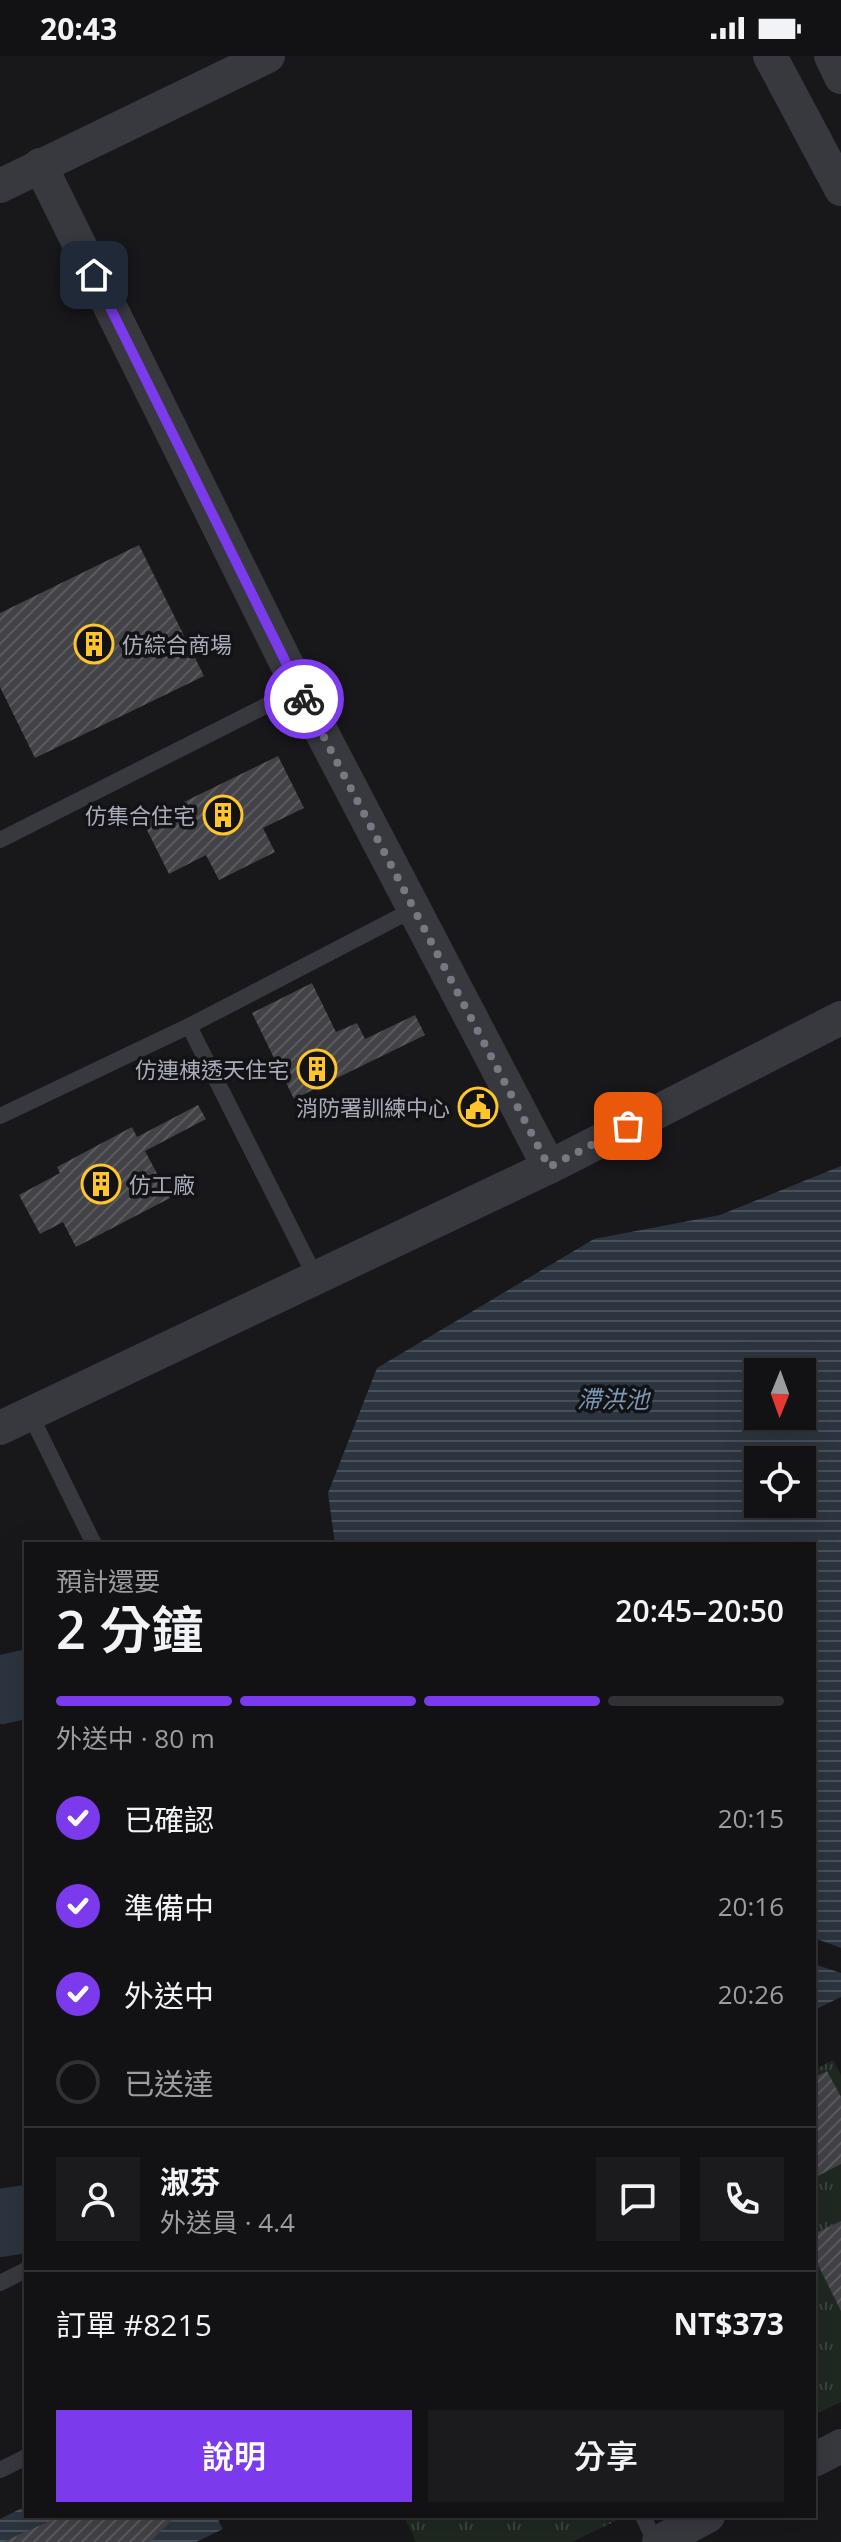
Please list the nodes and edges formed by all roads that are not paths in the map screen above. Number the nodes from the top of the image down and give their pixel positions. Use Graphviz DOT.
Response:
graph roads {
  1 [pos="268,56"];
  2 [pos="770,56"];
  3 [pos="831,56"];
  4 [pos="841,77"];
  5 [pos="40,165"];
  6 [pos="0,186"];
  7 [pos="841,189"];
  8 [pos="299,689"];
  9 [pos="0,840"];
  10 [pos="416,908"];
  11 [pos="841,1018"];
  12 [pos="189,1026"];
  13 [pos="0,1116"];
  14 [pos="549,1167"];
  15 [pos="317,1280"];
  16 [pos="15,1421"];
  17 [pos="93,1542"];
  18 [pos="24,2271"];
  19 [pos="0,2283"];
  20 [pos="841,2446"];
  21 [pos="24,2458"];
  22 [pos="816,2459"];
  23 [pos="0,2470"];
  24 [pos="644,2518"];
  25 [pos="704,2518"];
  26 [pos="657,2542"];
  1 -- 5 [label="street"];
  2 -- 7 [label="street"];
  3 -- 4 [label="street"];
  5 -- 6 [label="street"];
  5 -- 8 [label="street"];
  8 -- 9 [label="lane"];
  8 -- 10 [label="street"];
  10 -- 12 [label="lane"];
  10 -- 14 [label="street"];
  11 -- 14 [label="street"];
  12 -- 13 [label="lane"];
  12 -- 15 [label="lane"];
  14 -- 15 [label="street"];
  15 -- 16 [label="street"];
  16 -- 17 [label="lane"];
  18 -- 19 [label="lane"];
  20 -- 22 [label="street"];
  21 -- 23 [label="lane"];
  24 -- 26 [label="lane"];
  25 -- 26 [label="street"];
}
